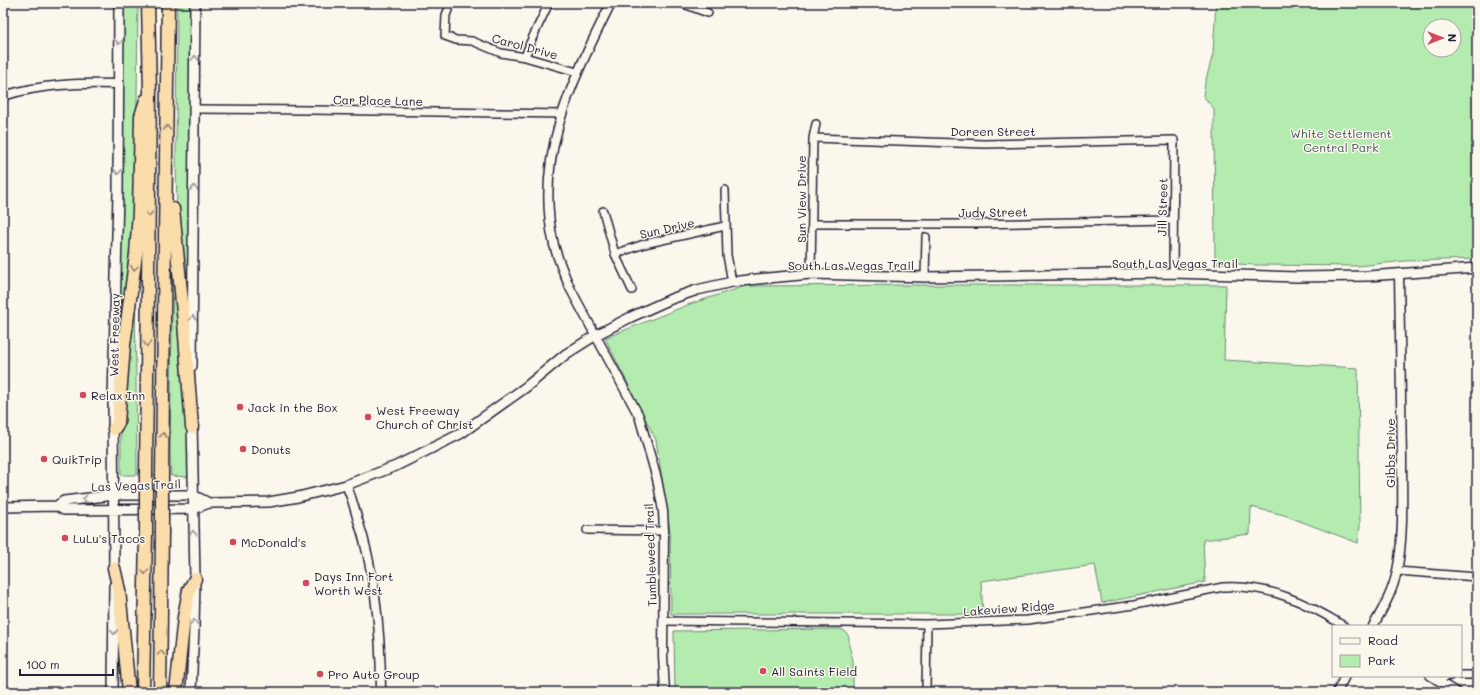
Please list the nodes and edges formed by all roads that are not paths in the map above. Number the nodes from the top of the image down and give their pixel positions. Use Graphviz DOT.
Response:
graph roads {
  1 [pos="119,3"];
  2 [pos="148,3"];
  3 [pos="168,3"];
  4 [pos="195,3"];
  5 [pos="451,3"];
  6 [pos="548,3"];
  7 [pos="611,3"];
  8 [pos="682,3"];
  9 [pos="708,13"];
  10 [pos="525,57"];
  11 [pos="577,72"];
  12 [pos="119,84"];
  13 [pos="150,91"];
  14 [pos="3,96"];
  15 [pos="195,109"];
  16 [pos="561,114"];
  17 [pos="816,124"];
  18 [pos="813,138"];
  19 [pos="1174,140"];
  20 [pos="166,167"];
  21 [pos="725,190"];
  22 [pos="603,211"];
  23 [pos="1173,220"];
  24 [pos="812,224"];
  25 [pos="725,226"];
  26 [pos="926,237"];
  27 [pos="615,254"];
  28 [pos="1477,268"];
  29 [pos="1173,273"];
  30 [pos="811,274"];
  31 [pos="1399,274"];
  32 [pos="926,277"];
  33 [pos="732,282"];
  34 [pos="632,290"];
  35 [pos="596,335"];
  36 [pos="192,427"];
  37 [pos="114,429"];
  38 [pos="346,485"];
  39 [pos="114,495"];
  40 [pos="193,495"];
  41 [pos="209,503"];
  42 [pos="57,506"];
  43 [pos="3,507"];
  44 [pos="114,509"];
  45 [pos="193,509"];
  46 [pos="587,530"];
  47 [pos="664,531"];
  48 [pos="114,568"];
  49 [pos="1397,571"];
  50 [pos="1477,577"];
  51 [pos="195,579"];
  52 [pos="664,621"];
  53 [pos="927,624"];
  54 [pos="1342,625"];
  55 [pos="1374,625"];
  56 [pos="1462,675"];
  57 [pos="1477,675"];
  58 [pos="1344,677"];
  59 [pos="1433,678"];
  60 [pos="113,692"];
  61 [pos="128,692"];
  62 [pos="143,692"];
  63 [pos="160,692"];
  64 [pos="176,692"];
  65 [pos="191,692"];
  66 [pos="381,692"];
  67 [pos="665,692"];
  68 [pos="926,692"];
  69 [pos="1337,692"];
  70 [pos="1457,692"];
  1 -- 12 [label="main road, West Freeway, one-way"];
  2 -- 13 [label="highway"];
  20 -- 3 [label="highway, one-way"];
  15 -- 4 [label="main road, one-way"];
  5 -- 10 [label="street, Carol Drive"];
  6 -- 10 [label="street"];
  7 -- 11 [label="street, Tumbleweed Trail"];
  8 -- 9 [label="street"];
  10 -- 11 [label="street, Carol Drive"];
  11 -- 16 [label="street, Tumbleweed Trail"];
  12 -- 14 [label="street"];
  12 -- 37 [label="main road, West Freeway, one-way"];
  13 -- 37 [label="highway, one-way"];
  13 -- 62 [label="highway, one-way, bridge"];
  15 -- 16 [label="street, Car Place Lane"];
  36 -- 15 [label="main road, one-way"];
  16 -- 35 [label="street, Tumbleweed Trail"];
  17 -- 18 [label="street, Sun View Drive"];
  18 -- 19 [label="street, Doreen Street"];
  18 -- 24 [label="street, Sun View Drive"];
  19 -- 23 [label="street, Jill Street"];
  20 -- 36 [label="highway"];
  63 -- 20 [label="highway, one-way, bridge"];
  21 -- 25 [label="street"];
  22 -- 27 [label="street"];
  23 -- 24 [label="street, Judy Street"];
  23 -- 29 [label="street, Jill Street"];
  24 -- 30 [label="street, Sun View Drive"];
  25 -- 27 [label="street, Sun Drive"];
  25 -- 33 [label="street"];
  26 -- 32 [label="street"];
  27 -- 34 [label="street"];
  28 -- 31 [label="main road, South Las Vegas Trail"];
  29 -- 31 [label="main road, South Las Vegas Trail"];
  29 -- 32 [label="main road, South Las Vegas Trail"];
  30 -- 32 [label="main road, South Las Vegas Trail"];
  30 -- 33 [label="main road, South Las Vegas Trail"];
  31 -- 49 [label="street, Gibbs Drive"];
  33 -- 35 [label="main road, South Las Vegas Trail"];
  35 -- 38 [label="main road, South Las Vegas Trail"];
  35 -- 47 [label="street, Tumbleweed Trail"];
  36 -- 40 [label="main road"];
  37 -- 39 [label="main road, West Freeway"];
  38 -- 41 [label="main road, South Las Vegas Trail"];
  38 -- 66 [label="street"];
  39 -- 40 [label="main road, Las Vegas Trail"];
  39 -- 42 [label="main road, Las Vegas Trail, one-way"];
  39 -- 44 [label="main road, West Freeway"];
  40 -- 41 [label="main road, South Las Vegas Trail"];
  40 -- 45 [label="main road"];
  41 -- 45 [label="main road, South Las Vegas Trail"];
  42 -- 43 [label="main road, Las Vegas Trail"];
  42 -- 44 [label="main road, Las Vegas Trail"];
  44 -- 45 [label="main road, Las Vegas Trail"];
  44 -- 48 [label="main road, West Freeway"];
  51 -- 45 [label="main road, one-way"];
  46 -- 47 [label="street"];
  47 -- 52 [label="street, Tumbleweed Trail"];
  48 -- 60 [label="main road, West Freeway, one-way"];
  48 -- 61 [label="highway"];
  49 -- 50 [label="street"];
  49 -- 55 [label="street, Gibbs Drive"];
  51 -- 64 [label="highway"];
  65 -- 51 [label="main road, one-way"];
  52 -- 53 [label="street, Lakeview Ridge"];
  52 -- 67 [label="street, Tumbleweed Trail"];
  53 -- 54 [label="street, Lakeview Ridge"];
  53 -- 68 [label="street"];
  56 -- 57 [label="street"];
  58 -- 69 [label="street"];
  59 -- 70 [label="street"];
}
